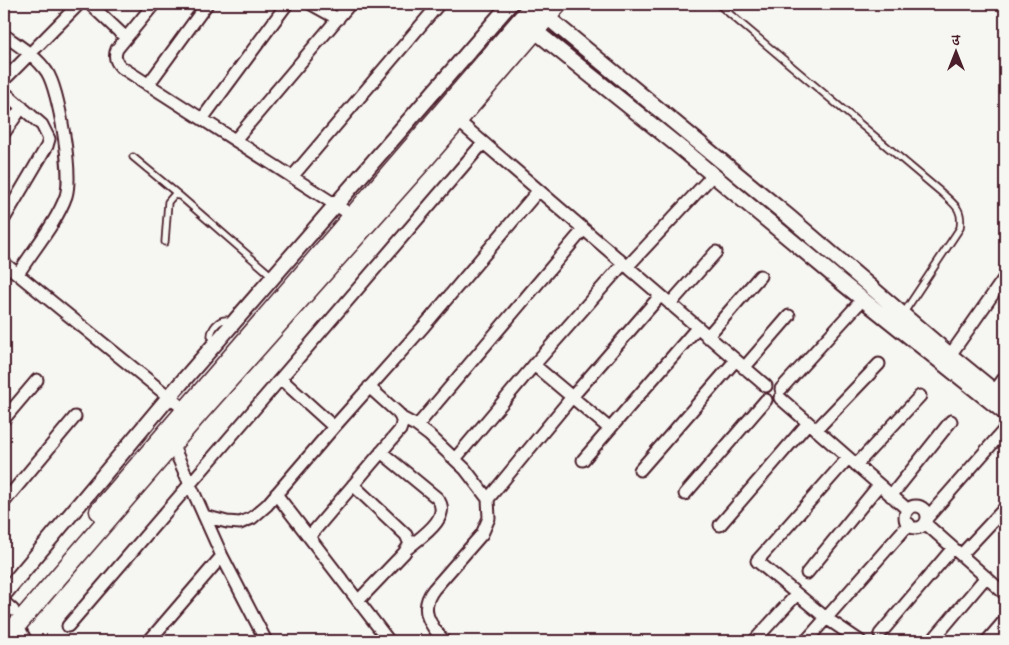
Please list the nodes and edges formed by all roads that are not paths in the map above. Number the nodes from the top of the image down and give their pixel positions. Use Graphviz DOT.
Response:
graph roads {
  1 [pos="79,4"];
  2 [pos="90,4"];
  3 [pos="154,4"];
  4 [pos="207,4"];
  5 [pos="287,4"];
  6 [pos="311,4"];
  7 [pos="350,4"];
  8 [pos="510,4"];
  9 [pos="718,4"];
  10 [pos="433,6"];
  11 [pos="538,15"];
  12 [pos="338,19"];
  13 [pos="4,34"];
  14 [pos="126,38"];
  15 [pos="29,53"];
  16 [pos="4,80"];
  17 [pos="148,85"];
  18 [pos="4,92"];
  19 [pos="22,107"];
  20 [pos="202,119"];
  21 [pos="457,120"];
  22 [pos="4,133"];
  23 [pos="235,140"];
  24 [pos="483,143"];
  25 [pos="134,157"];
  26 [pos="713,174"];
  27 [pos="292,177"];
  28 [pos="538,191"];
  29 [pos="180,196"];
  30 [pos="336,205"];
  31 [pos="5,213"];
  32 [pos="353,216"];
  33 [pos="583,230"];
  34 [pos="165,242"];
  35 [pos="716,252"];
  36 [pos="4,262"];
  37 [pos="625,266"];
  38 [pos="18,274"];
  39 [pos="760,276"];
  40 [pos="1005,276"];
  41 [pos="274,278"];
  42 [pos="660,296"];
  43 [pos="863,299"];
  44 [pos="670,304"];
  45 [pos="903,314"];
  46 [pos="789,316"];
  47 [pos="697,328"];
  48 [pos="708,337"];
  49 [pos="946,359"];
  50 [pos="739,364"];
  51 [pos="880,364"];
  52 [pos="534,365"];
  53 [pos="1005,377"];
  54 [pos="281,379"];
  55 [pos="37,380"];
  56 [pos="766,386"];
  57 [pos="369,388"];
  58 [pos="780,394"];
  59 [pos="920,396"];
  60 [pos="169,397"];
  61 [pos="572,397"];
  62 [pos="996,397"];
  63 [pos="766,400"];
  64 [pos="185,410"];
  65 [pos="1005,413"];
  66 [pos="75,416"];
  67 [pos="402,418"];
  68 [pos="4,419"];
  69 [pos="951,422"];
  70 [pos="417,426"];
  71 [pos="812,426"];
  72 [pos="334,427"];
  73 [pos="1005,428"];
  74 [pos="610,429"];
  75 [pos="172,444"];
  76 [pos="381,452"];
  77 [pos="455,459"];
  78 [pos="584,460"];
  79 [pos="852,462"];
  80 [pos="640,470"];
  81 [pos="190,485"];
  82 [pos="353,485"];
  83 [pos="879,485"];
  84 [pos="276,494"];
  85 [pos="685,494"];
  86 [pos="891,496"];
  87 [pos="488,499"];
  88 [pos="4,502"];
  89 [pos="1005,508"];
  90 [pos="908,510"];
  91 [pos="204,516"];
  92 [pos="926,521"];
  93 [pos="909,524"];
  94 [pos="720,525"];
  95 [pos="309,537"];
  96 [pos="408,548"];
  97 [pos="957,551"];
  98 [pos="222,556"];
  99 [pos="807,573"];
  100 [pos="986,577"];
  101 [pos="1005,578"];
  102 [pos="1001,591"];
  103 [pos="4,594"];
  104 [pos="797,594"];
  105 [pos="358,601"];
  106 [pos="9,614"];
  107 [pos="826,618"];
  108 [pos="1005,620"];
  109 [pos="68,626"];
  110 [pos="880,634"];
  111 [pos="4,640"];
  112 [pos="26,641"];
  113 [pos="148,641"];
  114 [pos="266,641"];
  115 [pos="389,641"];
  116 [pos="444,641"];
  117 [pos="754,641"];
  118 [pos="806,641"];
  119 [pos="860,641"];
  120 [pos="932,641"];
  121 [pos="987,641"];
  1 -- 15 [label="street"];
  2 -- 14 [label="street"];
  3 -- 14 [label="street"];
  4 -- 17 [label="street"];
  5 -- 20 [label="street"];
  6 -- 12 [label="street"];
  7 -- 12 [label="street"];
  8 -- 11 [label="street"];
  8 -- 30 [label="street"];
  9 -- 45 [label="lane"];
  10 -- 27 [label="street"];
  11 -- 21 [label="main road"];
  11 -- 26 [label="street"];
  11 -- 32 [label="main road"];
  11 -- 45 [label="street"];
  12 -- 23 [label="street"];
  13 -- 15 [label="street"];
  14 -- 17 [label="street"];
  15 -- 16 [label="street"];
  15 -- 38 [label="street"];
  17 -- 20 [label="street"];
  18 -- 19 [label="street"];
  19 -- 22 [label="street"];
  19 -- 31 [label="street"];
  20 -- 23 [label="street"];
  21 -- 24 [label="street"];
  21 -- 75 [label="main road"];
  23 -- 27 [label="street"];
  24 -- 28 [label="street"];
  24 -- 54 [label="street"];
  25 -- 29 [label="lane"];
  26 -- 37 [label="street"];
  26 -- 43 [label="street"];
  27 -- 30 [label="street"];
  28 -- 33 [label="street"];
  28 -- 57 [label="street"];
  29 -- 34 [label="lane"];
  29 -- 41 [label="lane"];
  30 -- 32 [label="street"];
  30 -- 41 [label="street"];
  32 -- 64 [label="main road"];
  33 -- 37 [label="street"];
  33 -- 70 [label="street"];
  35 -- 44 [label="street"];
  36 -- 38 [label="street"];
  37 -- 42 [label="street"];
  37 -- 52 [label="street"];
  38 -- 60 [label="street"];
  39 -- 48 [label="street"];
  40 -- 49 [label="street"];
  41 -- 60 [label="street"];
  42 -- 44 [label="street"];
  42 -- 61 [label="street"];
  43 -- 49 [label="street"];
  43 -- 58 [label="street"];
  44 -- 47 [label="street"];
  45 -- 49 [label="street"];
  46 -- 50 [label="street"];
  47 -- 48 [label="street"];
  47 -- 74 [label="street"];
  48 -- 50 [label="street"];
  49 -- 62 [label="street"];
  50 -- 56 [label="street"];
  50 -- 80 [label="street"];
  51 -- 71 [label="street"];
  52 -- 61 [label="street"];
  52 -- 77 [label="street"];
  53 -- 62 [label="street"];
  54 -- 72 [label="street"];
  54 -- 81 [label="street"];
  55 -- 68 [label="street"];
  56 -- 58 [label="street"];
  56 -- 63 [label="street"];
  57 -- 67 [label="street"];
  57 -- 72 [label="street"];
  58 -- 63 [label="street"];
  58 -- 71 [label="street"];
  59 -- 79 [label="street"];
  60 -- 64 [label="street"];
  60 -- 103 [label="street"];
  61 -- 74 [label="street"];
  61 -- 87 [label="street"];
  62 -- 65 [label="street"];
  63 -- 85 [label="street"];
  64 -- 106 [label="main road"];
  66 -- 88 [label="street"];
  67 -- 70 [label="street"];
  67 -- 76 [label="street"];
  69 -- 86 [label="street"];
  70 -- 77 [label="street"];
  71 -- 79 [label="street"];
  71 -- 94 [label="street"];
  72 -- 84 [label="street"];
  73 -- 92 [label="street"];
  74 -- 78 [label="street"];
  75 -- 81 [label="street"];
  75 -- 106 [label="main road"];
  76 -- 82 [label="street"];
  76 -- 96 [label="street"];
  77 -- 87 [label="street"];
  79 -- 83 [label="street"];
  79 -- 104 [label="street"];
  81 -- 91 [label="street"];
  81 -- 109 [label="street"];
  82 -- 95 [label="street"];
  82 -- 96 [label="street"];
  83 -- 86 [label="street"];
  83 -- 99 [label="street"];
  84 -- 91 [label="street"];
  84 -- 95 [label="street"];
  86 -- 90 [label="street"];
  87 -- 116 [label="street"];
  89 -- 97 [label="street"];
  90 -- 92 [label="street"];
  90 -- 93 [label="street"];
  91 -- 98 [label="street"];
  92 -- 93 [label="street"];
  92 -- 97 [label="street"];
  93 -- 107 [label="street"];
  95 -- 105 [label="street"];
  96 -- 105 [label="street"];
  97 -- 100 [label="street"];
  97 -- 110 [label="street"];
  98 -- 113 [label="street"];
  98 -- 114 [label="street"];
  100 -- 102 [label="street"];
  100 -- 120 [label="street"];
  101 -- 102 [label="street"];
  104 -- 107 [label="street"];
  104 -- 117 [label="street"];
  105 -- 115 [label="street"];
  106 -- 111 [label="main road"];
  106 -- 112 [label="street"];
  107 -- 118 [label="street"];
  107 -- 119 [label="street"];
  108 -- 121 [label="street"];
}
